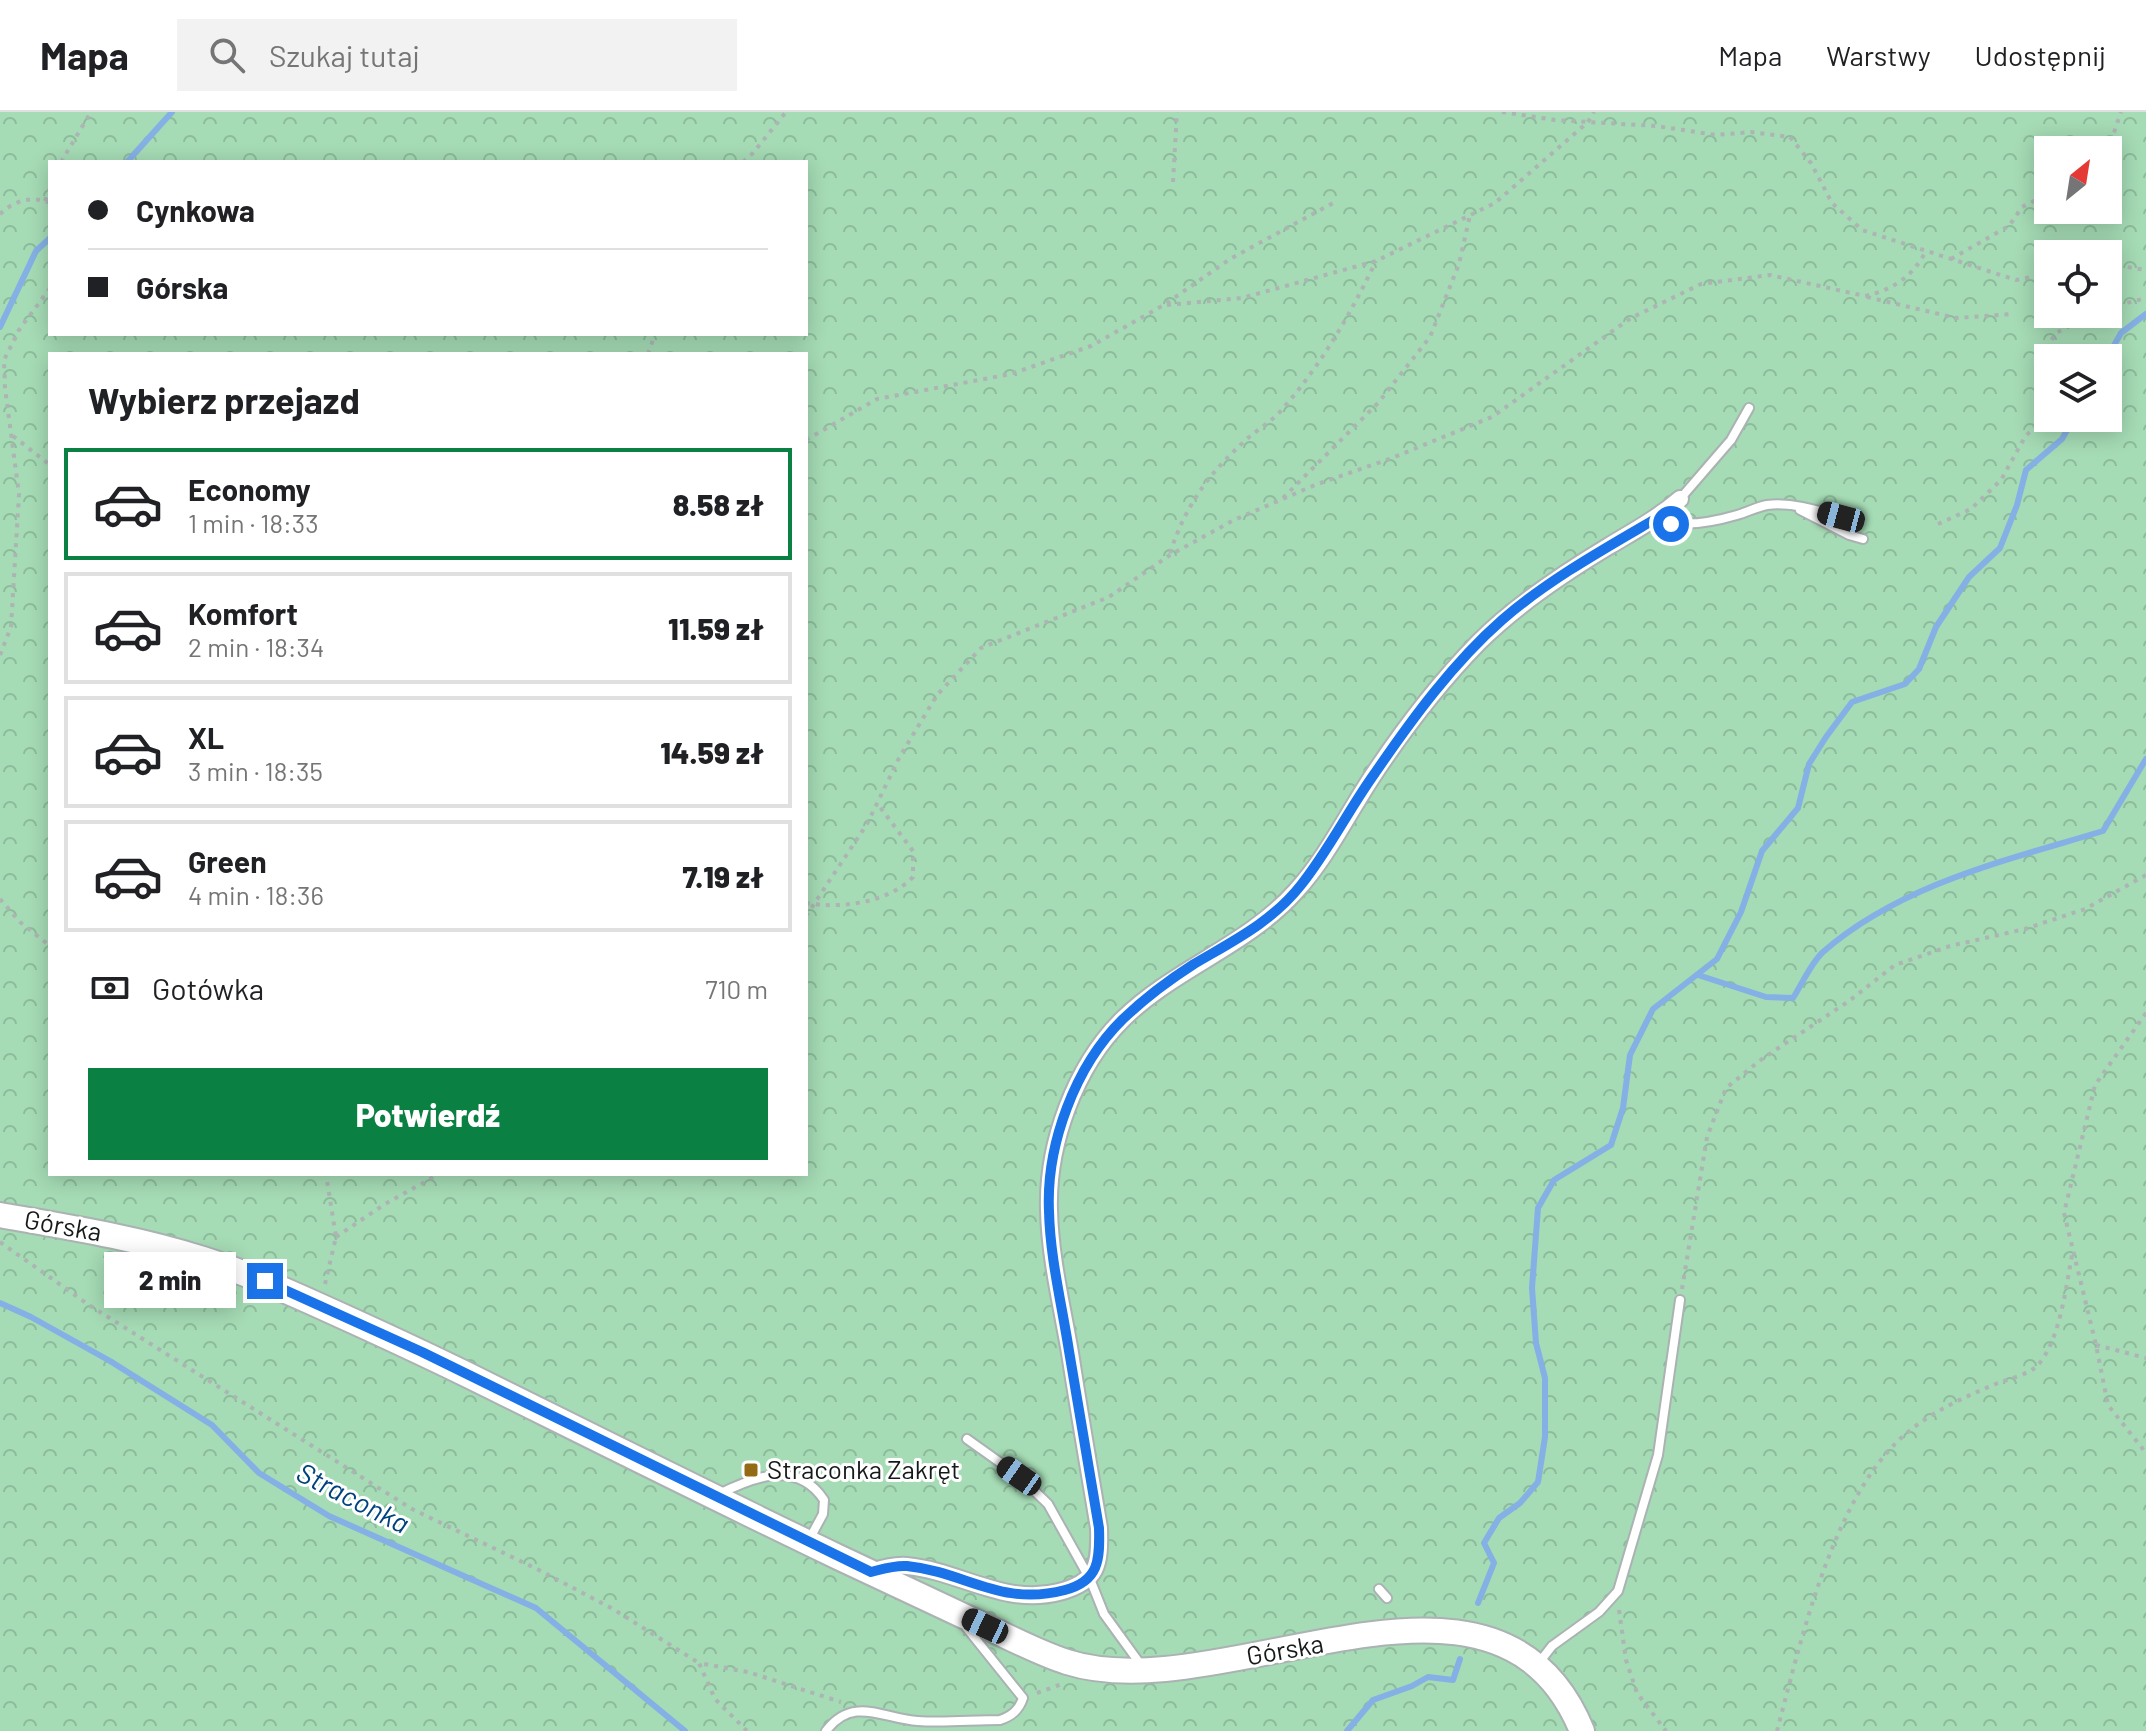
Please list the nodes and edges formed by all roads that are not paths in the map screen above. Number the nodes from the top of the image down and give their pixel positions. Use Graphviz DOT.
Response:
graph roads {
  1 [pos="1749,408"];
  2 [pos="1680,499"];
  3 [pos="1792,505"];
  4 [pos="1841,517"];
  5 [pos="1657,518"];
  6 [pos="1863,539"];
  7 [pos="0,1215"];
  8 [pos="1680,1300"];
  9 [pos="967,1439"];
  10 [pos="712,1497"];
  11 [pos="807,1542"];
  12 [pos="871,1572"];
  13 [pos="1090,1579"];
  14 [pos="956,1613"];
  15 [pos="1538,1664"];
  16 [pos="1147,1672"];
  17 [pos="826,1731"];
  18 [pos="1582,1731"];
  1 -- 2 [label="lane"];
  2 -- 5 [label="street"];
  3 -- 4 [label="lane"];
  3 -- 5 [label="lane"];
  3 -- 6 [label="lane"];
  5 -- 13 [label="street"];
  7 -- 10 [label="street, Górska"];
  8 -- 15 [label="lane"];
  9 -- 13 [label="lane"];
  10 -- 11 [label="street, Górska"];
  10 -- 11 [label="lane"];
  11 -- 12 [label="street, Górska"];
  12 -- 13 [label="street"];
  12 -- 14 [label="street, Górska"];
  13 -- 16 [label="lane"];
  14 -- 16 [label="street, Górska"];
  14 -- 17 [label="lane, Górska"];
  15 -- 16 [label="street, Górska"];
  15 -- 18 [label="street, Górska"];
}
